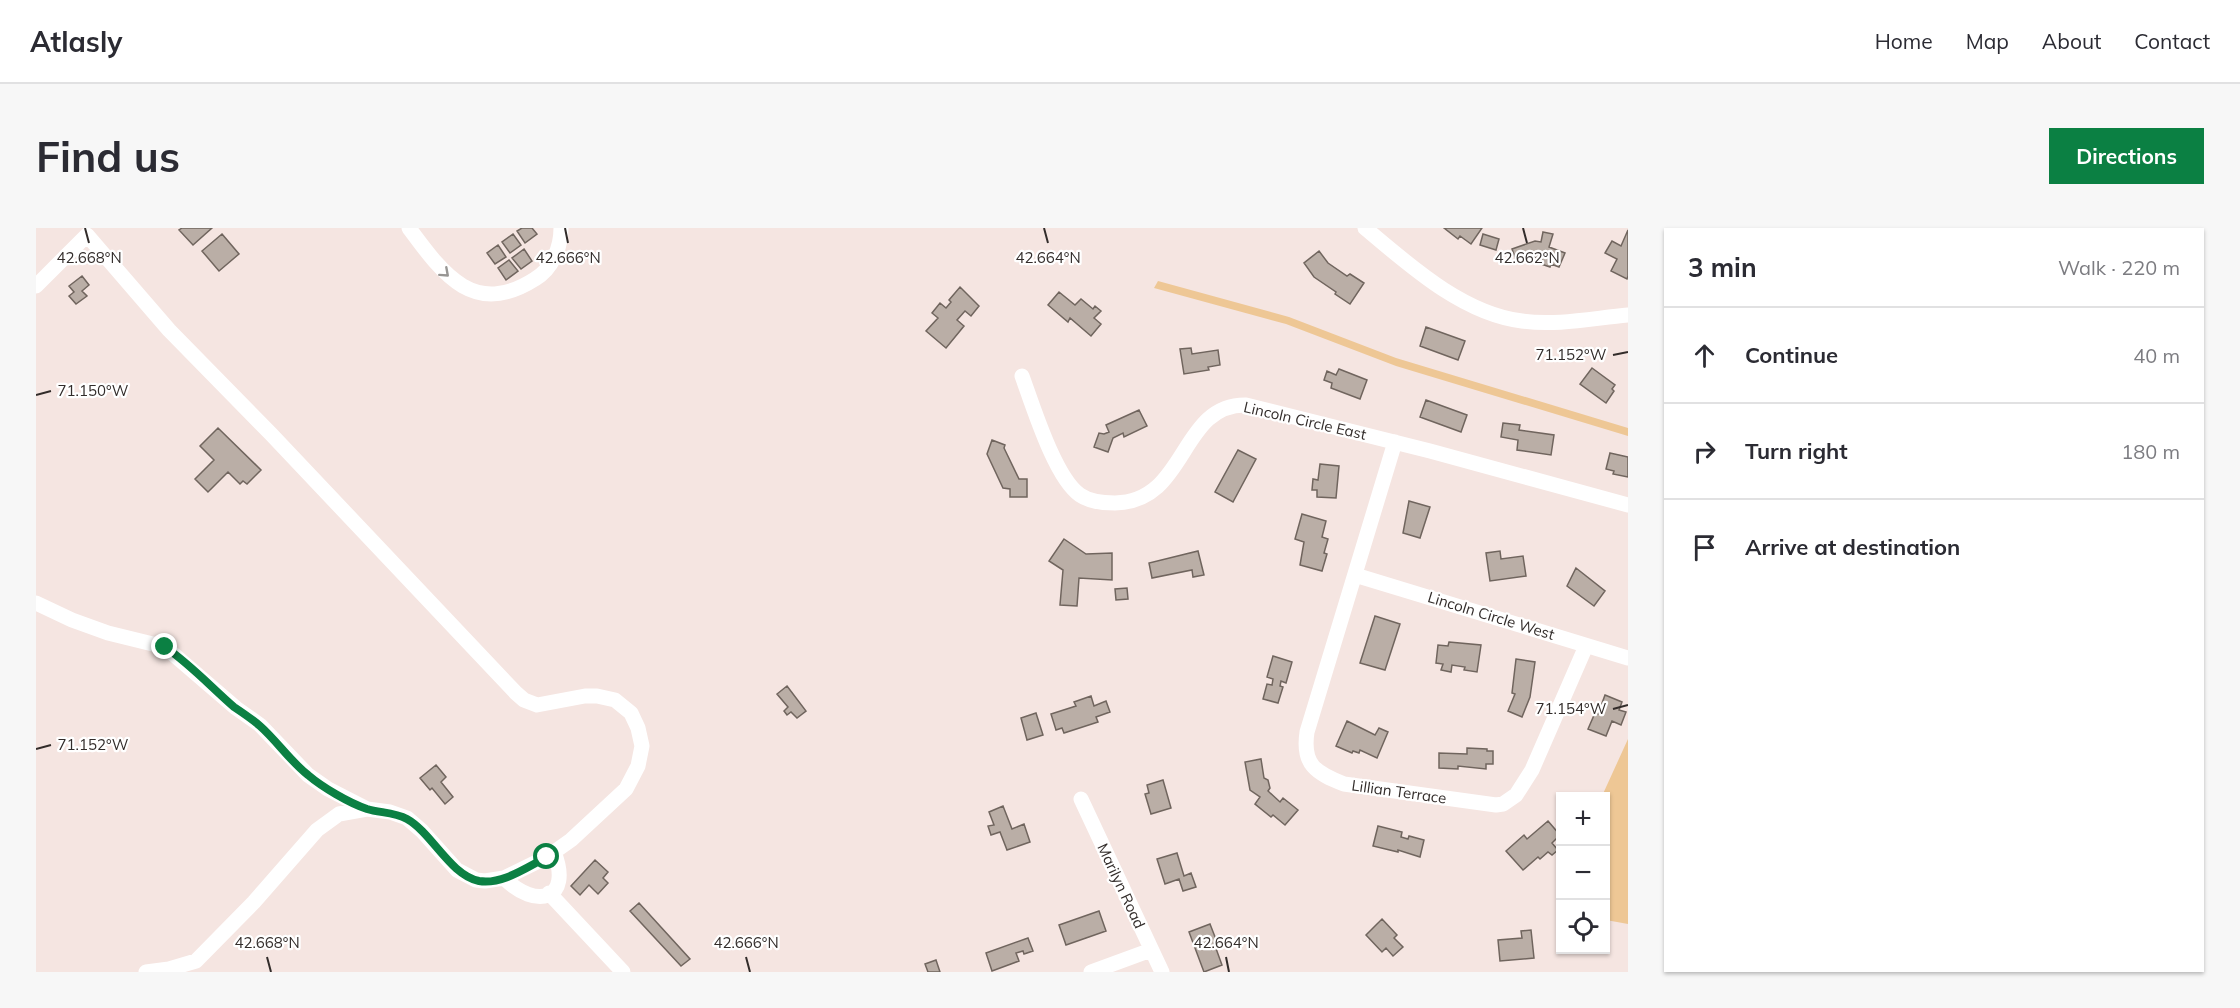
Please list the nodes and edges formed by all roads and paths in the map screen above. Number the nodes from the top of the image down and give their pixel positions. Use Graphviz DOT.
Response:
graph roads {
  1 [pos="409,228"];
  2 [pos="561,228"];
  3 [pos="1365,228"];
  4 [pos="84,232"];
  5 [pos="36,286"];
  6 [pos="1628,315"];
  7 [pos="1022,376"];
  8 [pos="1395,442"];
  9 [pos="1628,505"];
  10 [pos="1355,574"];
  11 [pos="36,603"];
  12 [pos="1586,646"];
  13 [pos="1628,658"];
  14 [pos="1081,799"];
  15 [pos="367,809"];
  16 [pos="554,852"];
  17 [pos="504,878"];
  18 [pos="549,894"];
  19 [pos="1151,950"];
  20 [pos="146,972"];
  21 [pos="623,972"];
  22 [pos="1091,972"];
  23 [pos="1162,972"];
  1 -- 2 [label="street, one-way"];
  3 -- 6 [label="street"];
  4 -- 5 [label="street"];
  4 -- 16 [label="street"];
  7 -- 8 [label="street, Lincoln Circle East"];
  8 -- 9 [label="street, Lincoln Circle East"];
  8 -- 10 [label="street, Lillian Terrace"];
  10 -- 12 [label="street, Lincoln Circle West"];
  10 -- 12 [label="street, Lillian Terrace"];
  11 -- 15 [label="street"];
  12 -- 13 [label="street, Lincoln Circle West"];
  14 -- 19 [label="street, Marilyn Road"];
  15 -- 17 [label="street"];
  15 -- 20 [label="street"];
  16 -- 17 [label="street"];
  16 -- 18 [label="street"];
  17 -- 18 [label="street"];
  18 -- 21 [label="street"];
  19 -- 22 [label="street"];
  19 -- 23 [label="street, Marilyn Road"];
}
